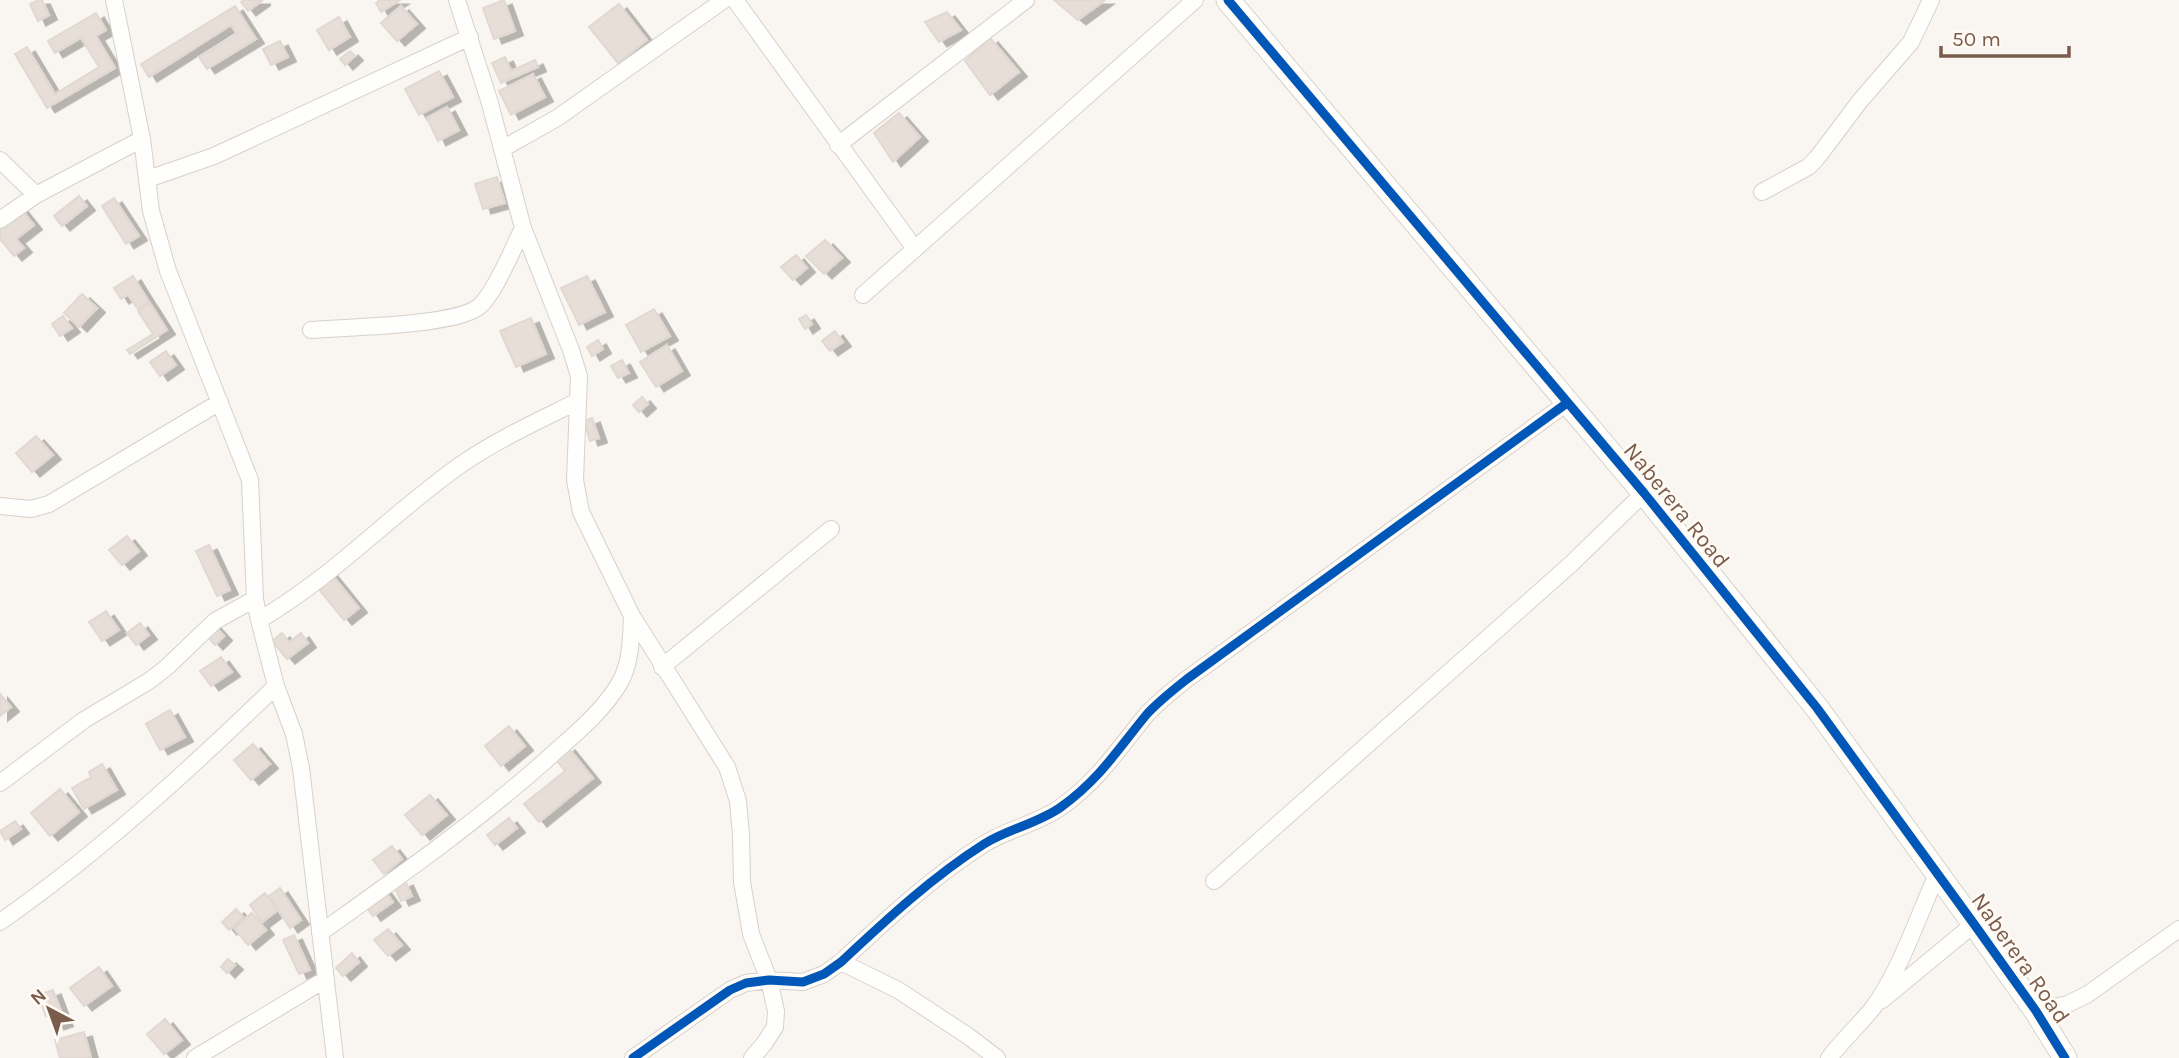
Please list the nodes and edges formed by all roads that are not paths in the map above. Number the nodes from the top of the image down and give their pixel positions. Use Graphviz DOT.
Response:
graph roads {
  1 [pos="114,0"];
  2 [pos="457,0"];
  3 [pos="724,0"];
  4 [pos="735,0"];
  5 [pos="1026,0"];
  6 [pos="1195,0"];
  7 [pos="1228,0"];
  8 [pos="1931,0"];
  9 [pos="470,37"];
  10 [pos="142,139"];
  11 [pos="838,145"];
  12 [pos="502,149"];
  13 [pos="0,160"];
  14 [pos="148,179"];
  15 [pos="1762,192"];
  16 [pos="36,195"];
  17 [pos="0,220"];
  18 [pos="523,228"];
  19 [pos="915,248"];
  20 [pos="863,295"];
  21 [pos="311,330"];
  22 [pos="578,401"];
  23 [pos="220,402"];
  24 [pos="1567,403"];
  25 [pos="1644,493"];
  26 [pos="0,506"];
  27 [pos="831,529"];
  28 [pos="255,599"];
  29 [pos="632,616"];
  30 [pos="259,620"];
  31 [pos="662,667"];
  32 [pos="276,686"];
  33 [pos="0,783"];
  34 [pos="1938,872"];
  35 [pos="1214,881"];
  36 [pos="0,922"];
  37 [pos="1974,924"];
  38 [pos="2179,929"];
  39 [pos="320,933"];
  40 [pos="841,962"];
  41 [pos="326,979"];
  42 [pos="769,979"];
  43 [pos="1872,1009"];
  44 [pos="2036,1011"];
  45 [pos="195,1058"];
  46 [pos="335,1058"];
  47 [pos="634,1058"];
  48 [pos="752,1058"];
  49 [pos="997,1058"];
  50 [pos="1829,1058"];
  51 [pos="2065,1058"];
  1 -- 10 [label="street"];
  2 -- 9 [label="street"];
  3 -- 12 [label="street"];
  4 -- 11 [label="street"];
  5 -- 11 [label="street"];
  6 -- 19 [label="street"];
  7 -- 24 [label="street, Naberera Road"];
  8 -- 15 [label="street"];
  9 -- 12 [label="street"];
  9 -- 14 [label="street"];
  10 -- 14 [label="street"];
  10 -- 16 [label="street"];
  11 -- 19 [label="street"];
  12 -- 18 [label="street"];
  13 -- 16 [label="street"];
  14 -- 23 [label="street"];
  16 -- 17 [label="street"];
  18 -- 21 [label="street"];
  18 -- 22 [label="street"];
  19 -- 20 [label="street"];
  22 -- 29 [label="street"];
  22 -- 30 [label="street"];
  23 -- 26 [label="street"];
  23 -- 28 [label="street"];
  24 -- 25 [label="street, Naberera Road"];
  24 -- 40 [label="street"];
  25 -- 34 [label="street, Naberera Road"];
  25 -- 35 [label="street"];
  27 -- 31 [label="street"];
  28 -- 30 [label="street"];
  28 -- 33 [label="street"];
  29 -- 31 [label="street"];
  29 -- 39 [label="street"];
  30 -- 32 [label="street"];
  31 -- 42 [label="street"];
  32 -- 36 [label="street"];
  32 -- 39 [label="street"];
  34 -- 37 [label="street, Naberera Road"];
  34 -- 43 [label="street"];
  37 -- 43 [label="street"];
  37 -- 44 [label="street, Naberera Road"];
  38 -- 44 [label="street"];
  39 -- 41 [label="street"];
  40 -- 42 [label="street"];
  40 -- 49 [label="street"];
  41 -- 45 [label="street"];
  41 -- 46 [label="street"];
  42 -- 47 [label="street"];
  42 -- 48 [label="street"];
  43 -- 50 [label="street"];
  44 -- 51 [label="street, Naberera Road"];
}
